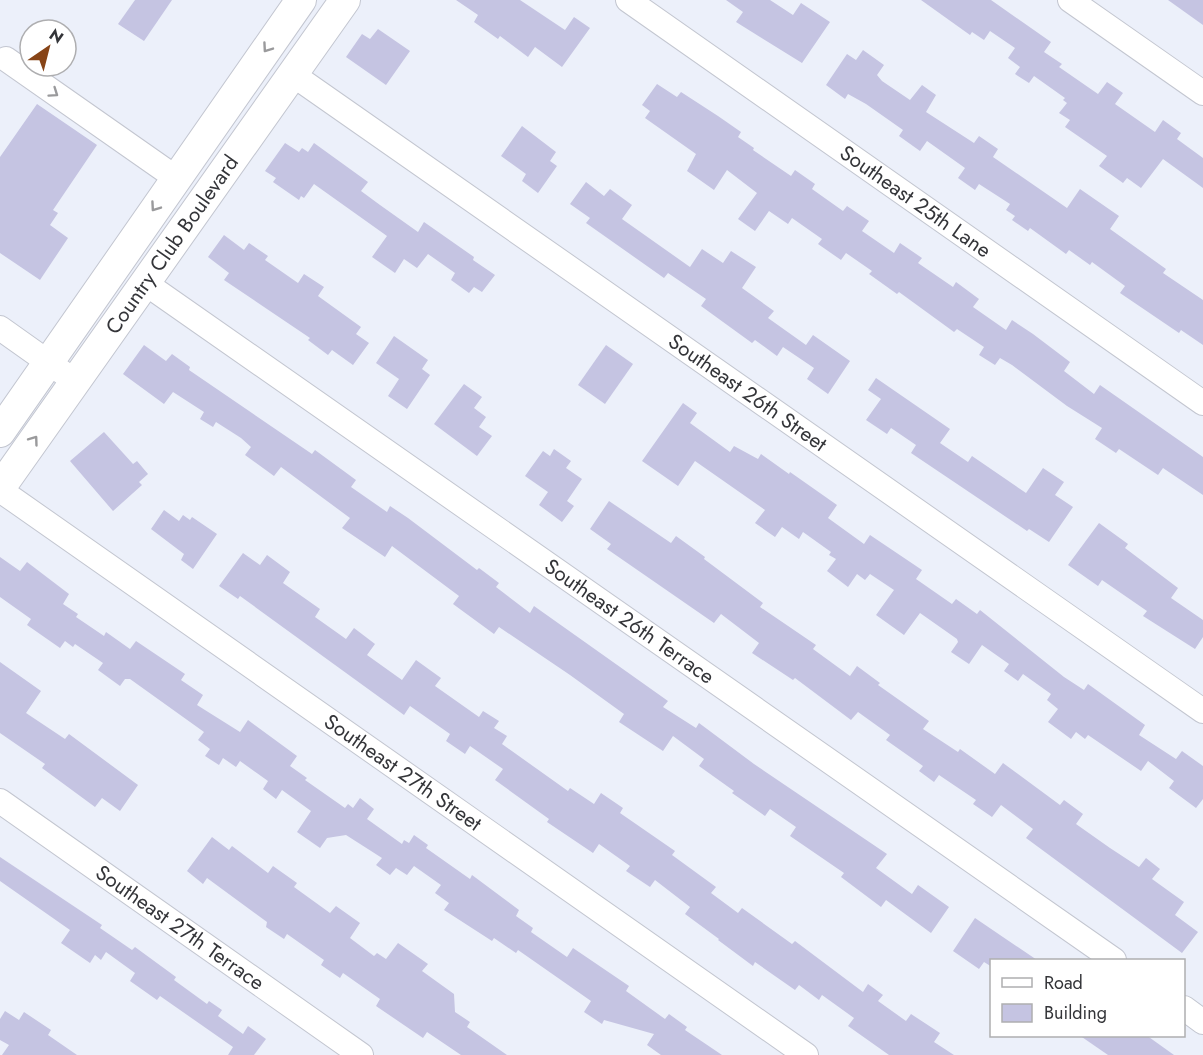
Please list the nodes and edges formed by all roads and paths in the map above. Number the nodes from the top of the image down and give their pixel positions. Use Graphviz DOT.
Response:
graph roads {
  1 [pos="301,0"];
  2 [pos="345,0"];
  3 [pos="628,0"];
  4 [pos="1070,0"];
  5 [pos="2,61"];
  6 [pos="292,74"];
  7 [pos="1203,93"];
  8 [pos="176,178"];
  9 [pos="145,283"];
  10 [pos="0,328"];
  11 [pos="48,363"];
  12 [pos="76,382"];
  13 [pos="1203,403"];
  14 [pos="0,432"];
  15 [pos="0,489"];
  16 [pos="1203,711"];
  17 [pos="0,801"];
  18 [pos="1113,959"];
  19 [pos="1185,1009"];
  20 [pos="1203,1022"];
  21 [pos="361,1055"];
  22 [pos="806,1055"];
  1 -- 8 [label="main road, Country Club Boulevard, one-way"];
  2 -- 6 [label="main road, Country Club Boulevard"];
  3 -- 13 [label="street, Southeast 25th Lane"];
  4 -- 7 [label="street"];
  5 -- 8 [label="street, one-way"];
  6 -- 9 [label="main road, Country Club Boulevard"];
  6 -- 16 [label="street, Southeast 26th Street"];
  8 -- 11 [label="main road, Country Club Boulevard, one-way"];
  9 -- 12 [label="main road, Country Club Boulevard"];
  9 -- 18 [label="street, Southeast 26th Terrace"];
  10 -- 11 [label="street"];
  11 -- 12 [label="street"];
  11 -- 14 [label="main road, Country Club Boulevard"];
  15 -- 12 [label="main road, Country Club Boulevard, one-way"];
  15 -- 22 [label="street, Southeast 27th Street"];
  17 -- 21 [label="street, Southeast 27th Terrace"];
  19 -- 20 [label="street"];
}
